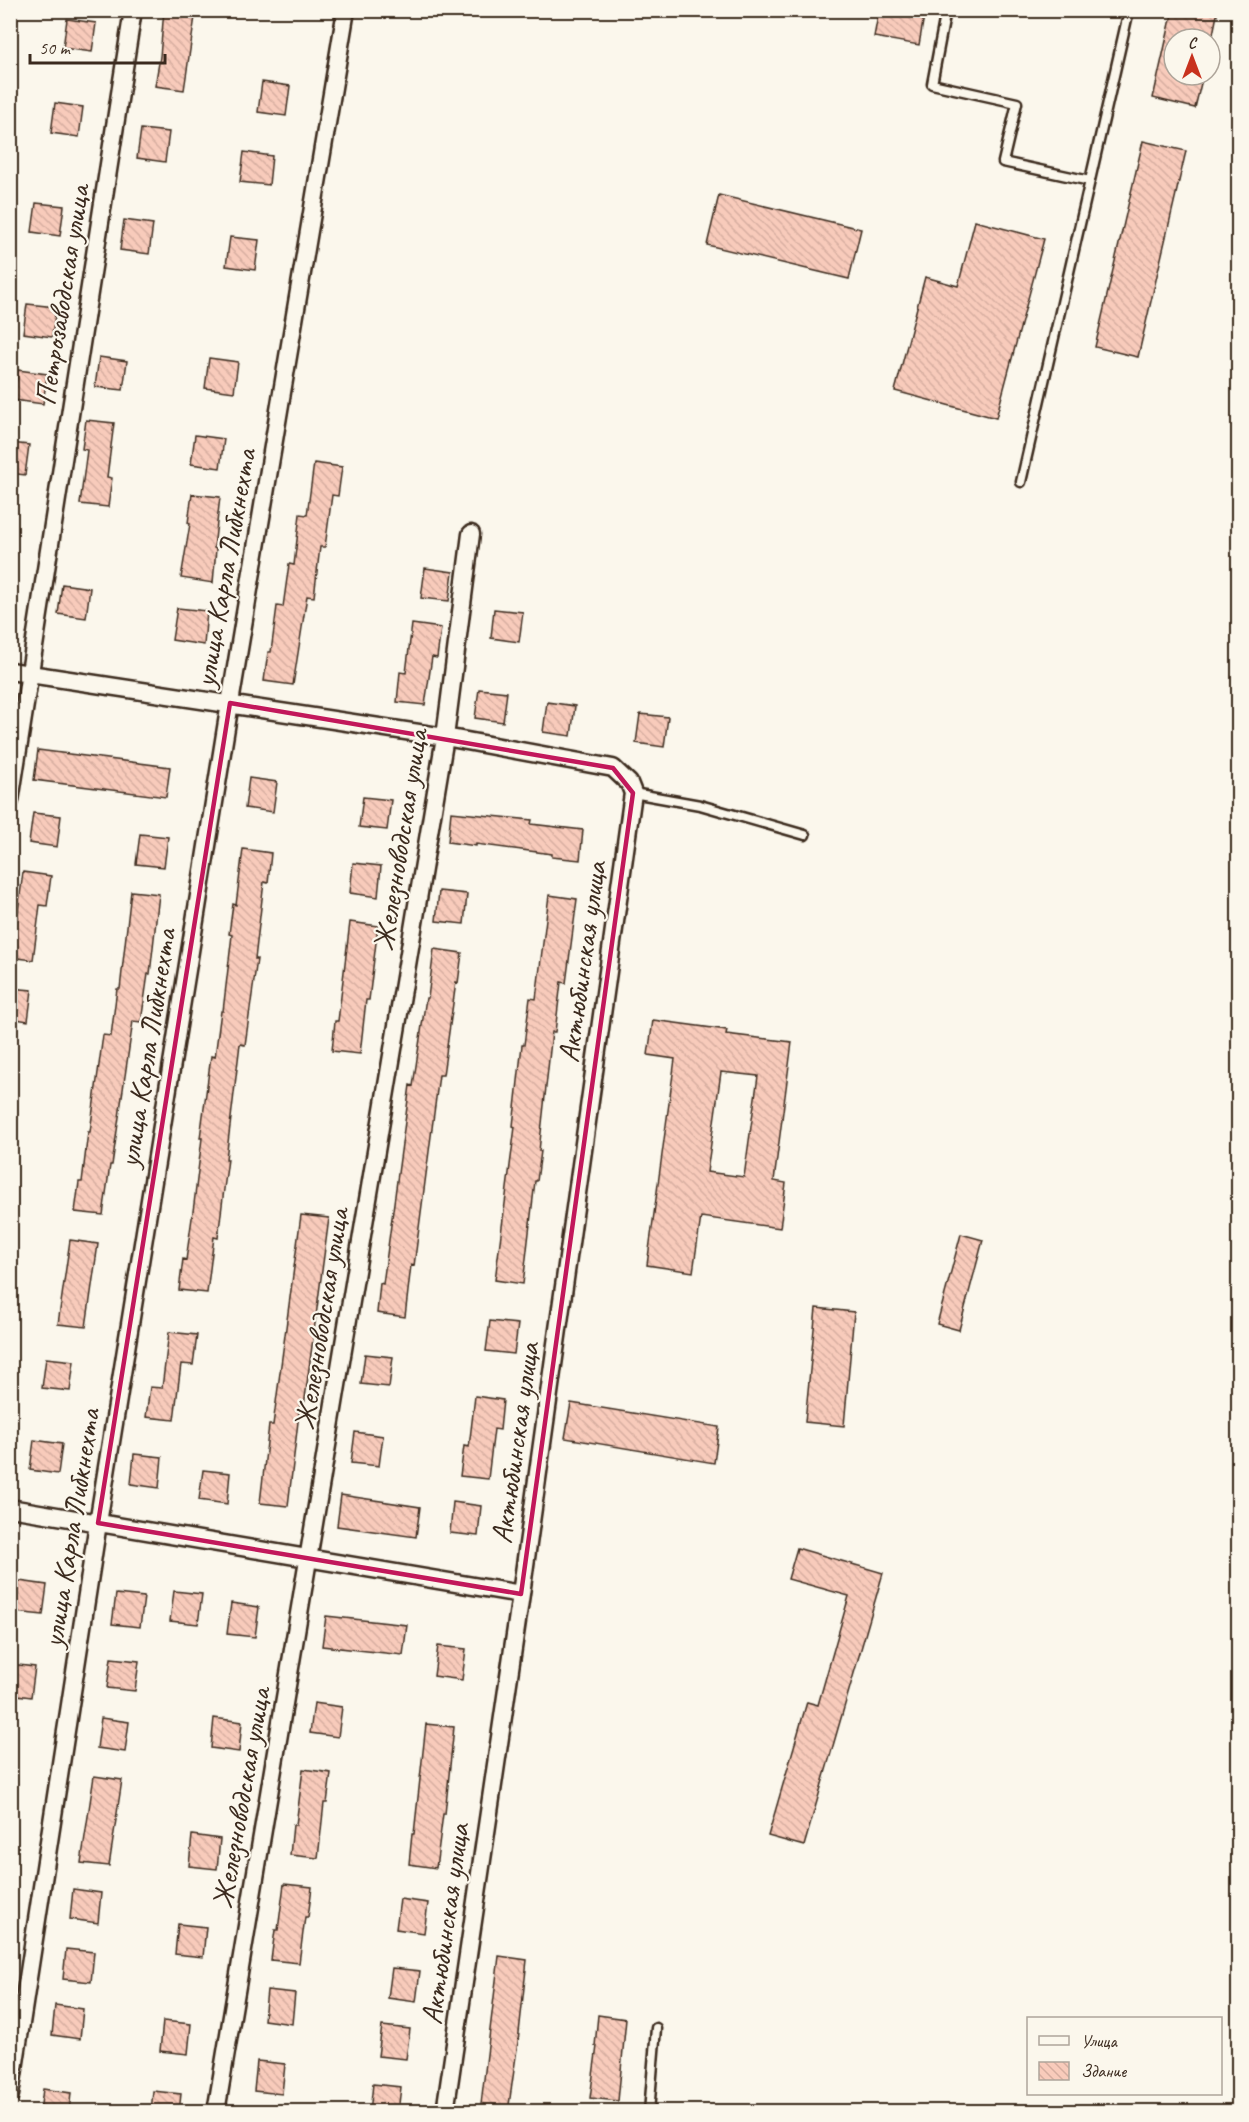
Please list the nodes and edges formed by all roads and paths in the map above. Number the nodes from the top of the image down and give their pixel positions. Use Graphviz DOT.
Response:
graph roads {
  1 [pos="133,10"];
  2 [pos="346,10"];
  3 [pos="946,10"];
  4 [pos="1129,10"];
  5 [pos="1090,181"];
  6 [pos="1021,482"];
  7 [pos="471,534"];
  8 [pos="10,671"];
  9 [pos="31,674"];
  10 [pos="230,703"];
  11 [pos="445,737"];
  12 [pos="631,788"];
  13 [pos="10,801"];
  14 [pos="805,835"];
  15 [pos="10,1508"];
  16 [pos="98,1523"];
  17 [pos="309,1559"];
  18 [pos="521,1594"];
  19 [pos="656,2028"];
  20 [pos="10,2095"];
  21 [pos="216,2112"];
  22 [pos="445,2112"];
  23 [pos="649,2112"];
  1 -- 9 [label="street, Петрозаводская улица"];
  2 -- 10 [label="street, улица Карла Либкнехта"];
  3 -- 5 [label="lane"];
  4 -- 5 [label="lane"];
  5 -- 6 [label="lane"];
  7 -- 11 [label="street, Железноводская улица"];
  8 -- 9 [label="street"];
  9 -- 10 [label="street"];
  9 -- 13 [label="street, Петрозаводская улица"];
  10 -- 11 [label="street"];
  10 -- 16 [label="street, улица Карла Либкнехта"];
  11 -- 12 [label="street"];
  11 -- 17 [label="street, Железноводская улица"];
  12 -- 14 [label="lane"];
  12 -- 18 [label="street, Актюбинская улица"];
  15 -- 16 [label="street"];
  16 -- 17 [label="street"];
  16 -- 20 [label="street, улица Карла Либкнехта"];
  17 -- 18 [label="street"];
  17 -- 21 [label="street, Железноводская улица"];
  18 -- 22 [label="street, Актюбинская улица"];
  19 -- 23 [label="lane"];
}
